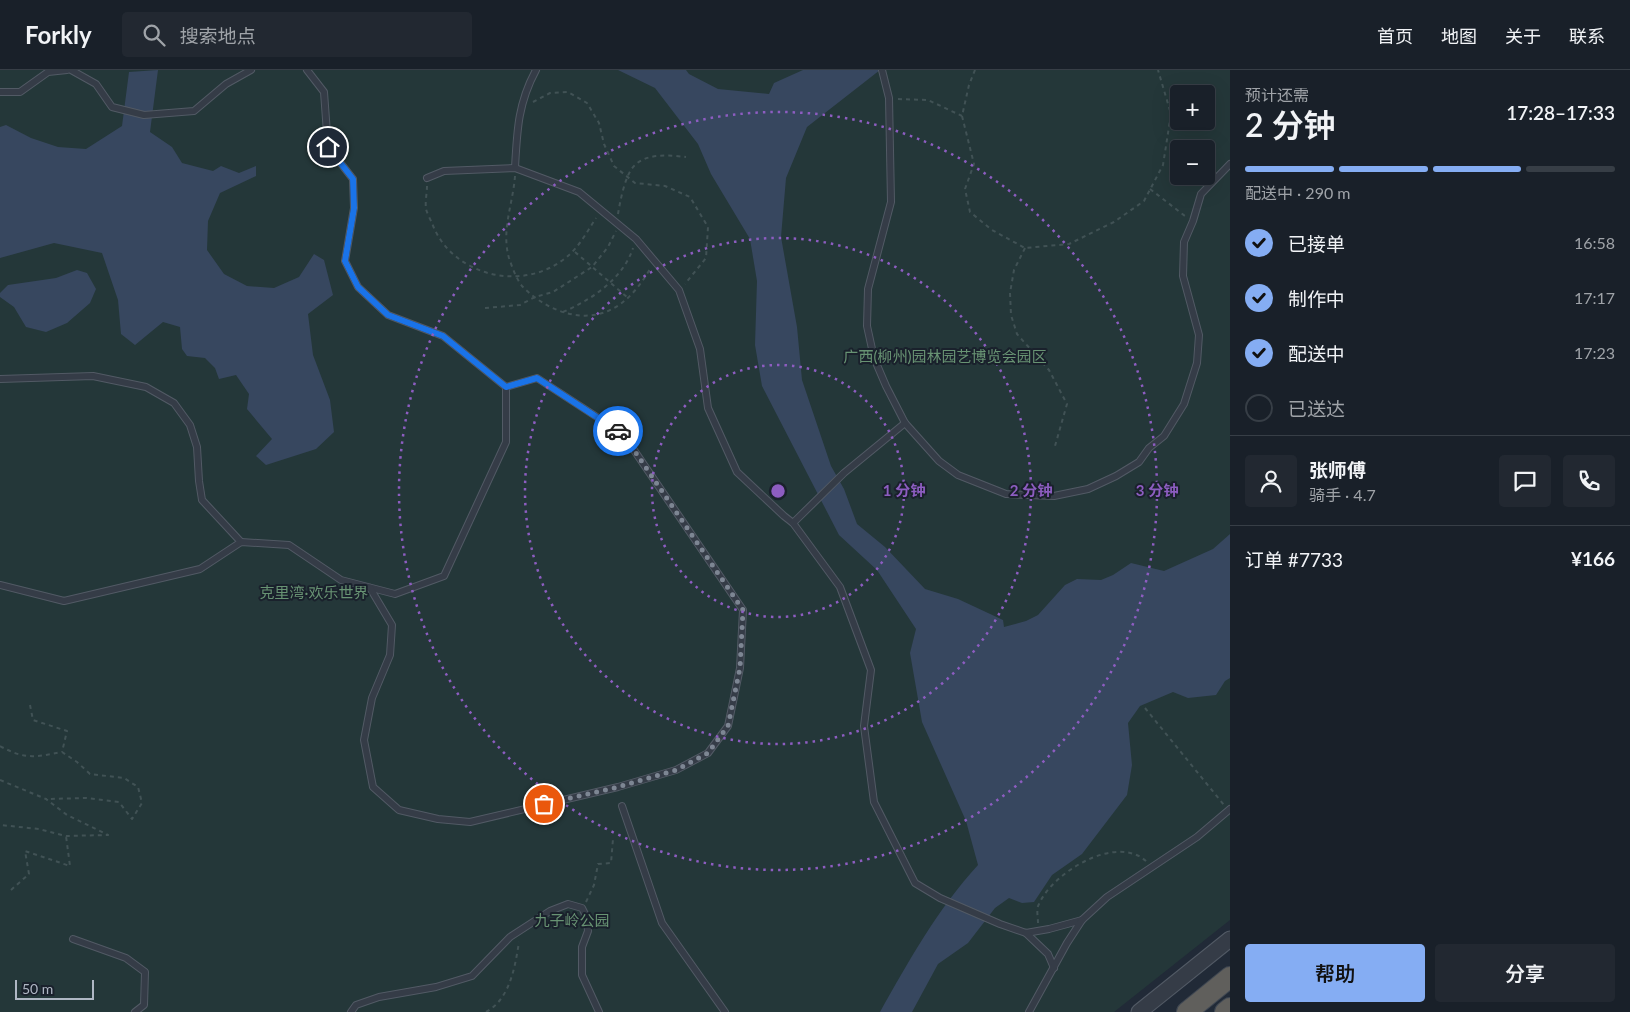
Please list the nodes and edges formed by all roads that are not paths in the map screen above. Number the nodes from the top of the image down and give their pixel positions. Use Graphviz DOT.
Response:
graph roads {
  1 [pos="69,70"];
  2 [pos="251,70"];
  3 [pos="307,70"];
  4 [pos="536,70"];
  5 [pos="882,70"];
  6 [pos="0,92"];
  7 [pos="1230,164"];
  8 [pos="515,168"];
  9 [pos="427,178"];
  10 [pos="0,379"];
  11 [pos="506,387"];
  12 [pos="905,423"];
  13 [pos="793,523"];
  14 [pos="241,542"];
  15 [pos="0,585"];
  16 [pos="370,588"];
  17 [pos="622,806"];
  18 [pos="1229,810"];
  19 [pos="1082,920"];
  20 [pos="1026,933"];
  21 [pos="1230,939"];
  22 [pos="73,940"];
  23 [pos="1054,968"];
  24 [pos="1230,977"];
  25 [pos="1230,1008"];
  26 [pos="135,1012"];
  27 [pos="351,1012"];
  28 [pos="599,1012"];
  29 [pos="724,1012"];
  30 [pos="1029,1012"];
  31 [pos="1139,1012"];
  32 [pos="1187,1012"];
  33 [pos="1225,1012"];
  1 -- 2 [label="lane"];
  1 -- 6 [label="lane"];
  3 -- 11 [label="lane"];
  4 -- 8 [label="lane"];
  5 -- 12 [label="lane"];
  7 -- 12 [label="lane"];
  8 -- 9 [label="lane"];
  8 -- 13 [label="lane"];
  10 -- 14 [label="lane"];
  11 -- 16 [label="lane"];
  11 -- 16 [label="lane"];
  12 -- 13 [label="lane"];
  13 -- 20 [label="lane"];
  14 -- 15 [label="lane"];
  14 -- 16 [label="lane"];
  17 -- 29 [label="lane"];
  18 -- 19 [label="lane"];
  19 -- 20 [label="lane"];
  19 -- 23 [label="lane"];
  20 -- 23 [label="lane"];
  21 -- 31 [label="street"];
  22 -- 26 [label="lane"];
  23 -- 30 [label="lane"];
  24 -- 32 [label="highway"];
  25 -- 33 [label="highway"];
  27 -- 28 [label="lane"];
}
